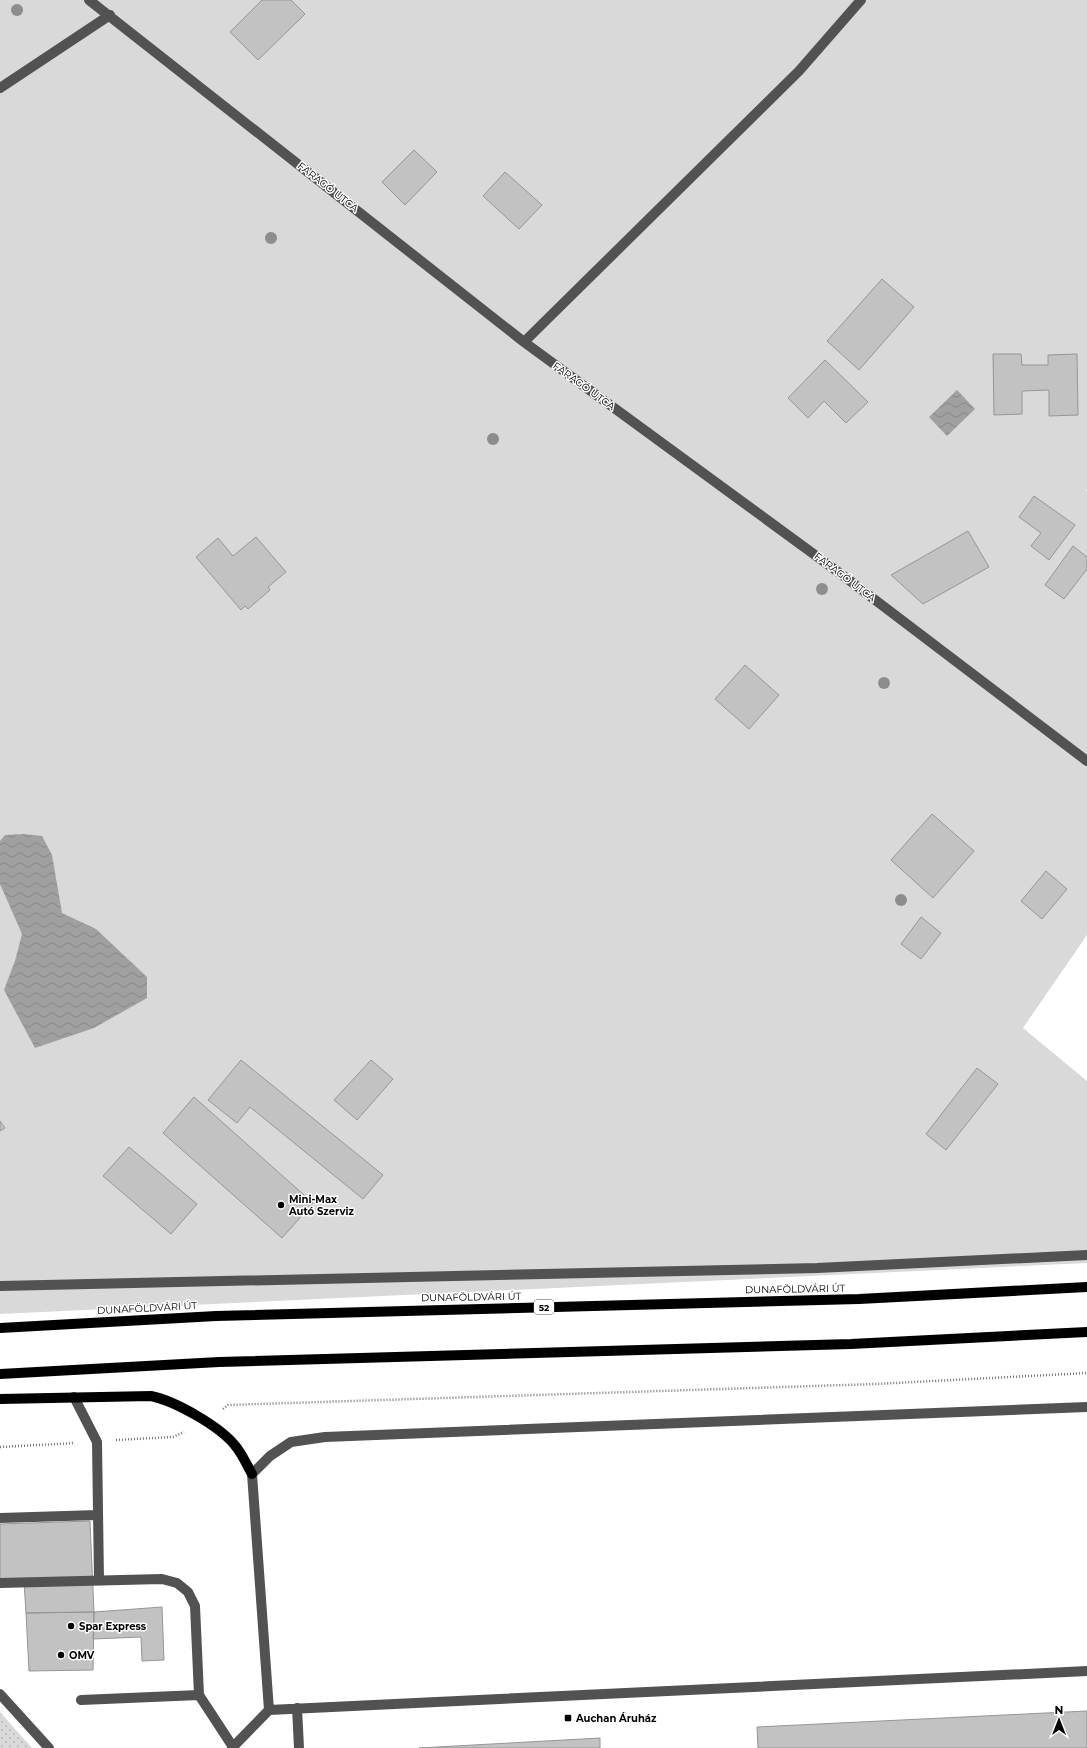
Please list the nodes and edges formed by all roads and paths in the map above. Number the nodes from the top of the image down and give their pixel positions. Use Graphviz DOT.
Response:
graph roads {
  1 [pos="89,0"];
  2 [pos="861,0"];
  3 [pos="110,15"];
  4 [pos="0,88"];
  5 [pos="524,342"];
  6 [pos="1087,761"];
  7 [pos="1087,1255"];
  8 [pos="0,1286"];
  9 [pos="1087,1287"];
  10 [pos="0,1328"];
  11 [pos="1087,1332"];
  12 [pos="1087,1373"];
  13 [pos="0,1374"];
  14 [pos="74,1397"];
  15 [pos="0,1399"];
  16 [pos="1087,1407"];
  17 [pos="205,1421"];
  18 [pos="97,1442"];
  19 [pos="0,1447"];
  20 [pos="252,1474"];
  21 [pos="98,1514"];
  22 [pos="0,1518"];
  23 [pos="99,1580"];
  24 [pos="0,1583"];
  25 [pos="1087,1671"];
  26 [pos="0,1694"];
  27 [pos="199,1695"];
  28 [pos="81,1700"];
  29 [pos="297,1708"];
  30 [pos="269,1710"];
  31 [pos="49,1748"];
  32 [pos="232,1748"];
  33 [pos="299,1748"];
  1 -- 3 [label="street, FARAGÓ UTCA"];
  2 -- 5 [label="street"];
  3 -- 4 [label="street"];
  3 -- 5 [label="street, FARAGÓ UTCA"];
  5 -- 6 [label="street, FARAGÓ UTCA"];
  7 -- 8 [label="street"];
  9 -- 10 [label="main road, DUNAFÖLDVÁRI ÚT / 52"];
  11 -- 13 [label="main road"];
  12 -- 17 [label="path"];
  14 -- 15 [label="main road"];
  14 -- 17 [label="main road"];
  14 -- 18 [label="street"];
  16 -- 20 [label="street"];
  17 -- 18 [label="path"];
  17 -- 20 [label="main road"];
  18 -- 19 [label="path"];
  18 -- 21 [label="street"];
  20 -- 30 [label="street"];
  21 -- 22 [label="street"];
  21 -- 23 [label="street"];
  23 -- 24 [label="street"];
  23 -- 27 [label="street"];
  25 -- 29 [label="street"];
  26 -- 31 [label="street"];
  27 -- 28 [label="street"];
  27 -- 32 [label="street"];
  29 -- 30 [label="street"];
  29 -- 33 [label="street"];
  30 -- 32 [label="street"];
}
